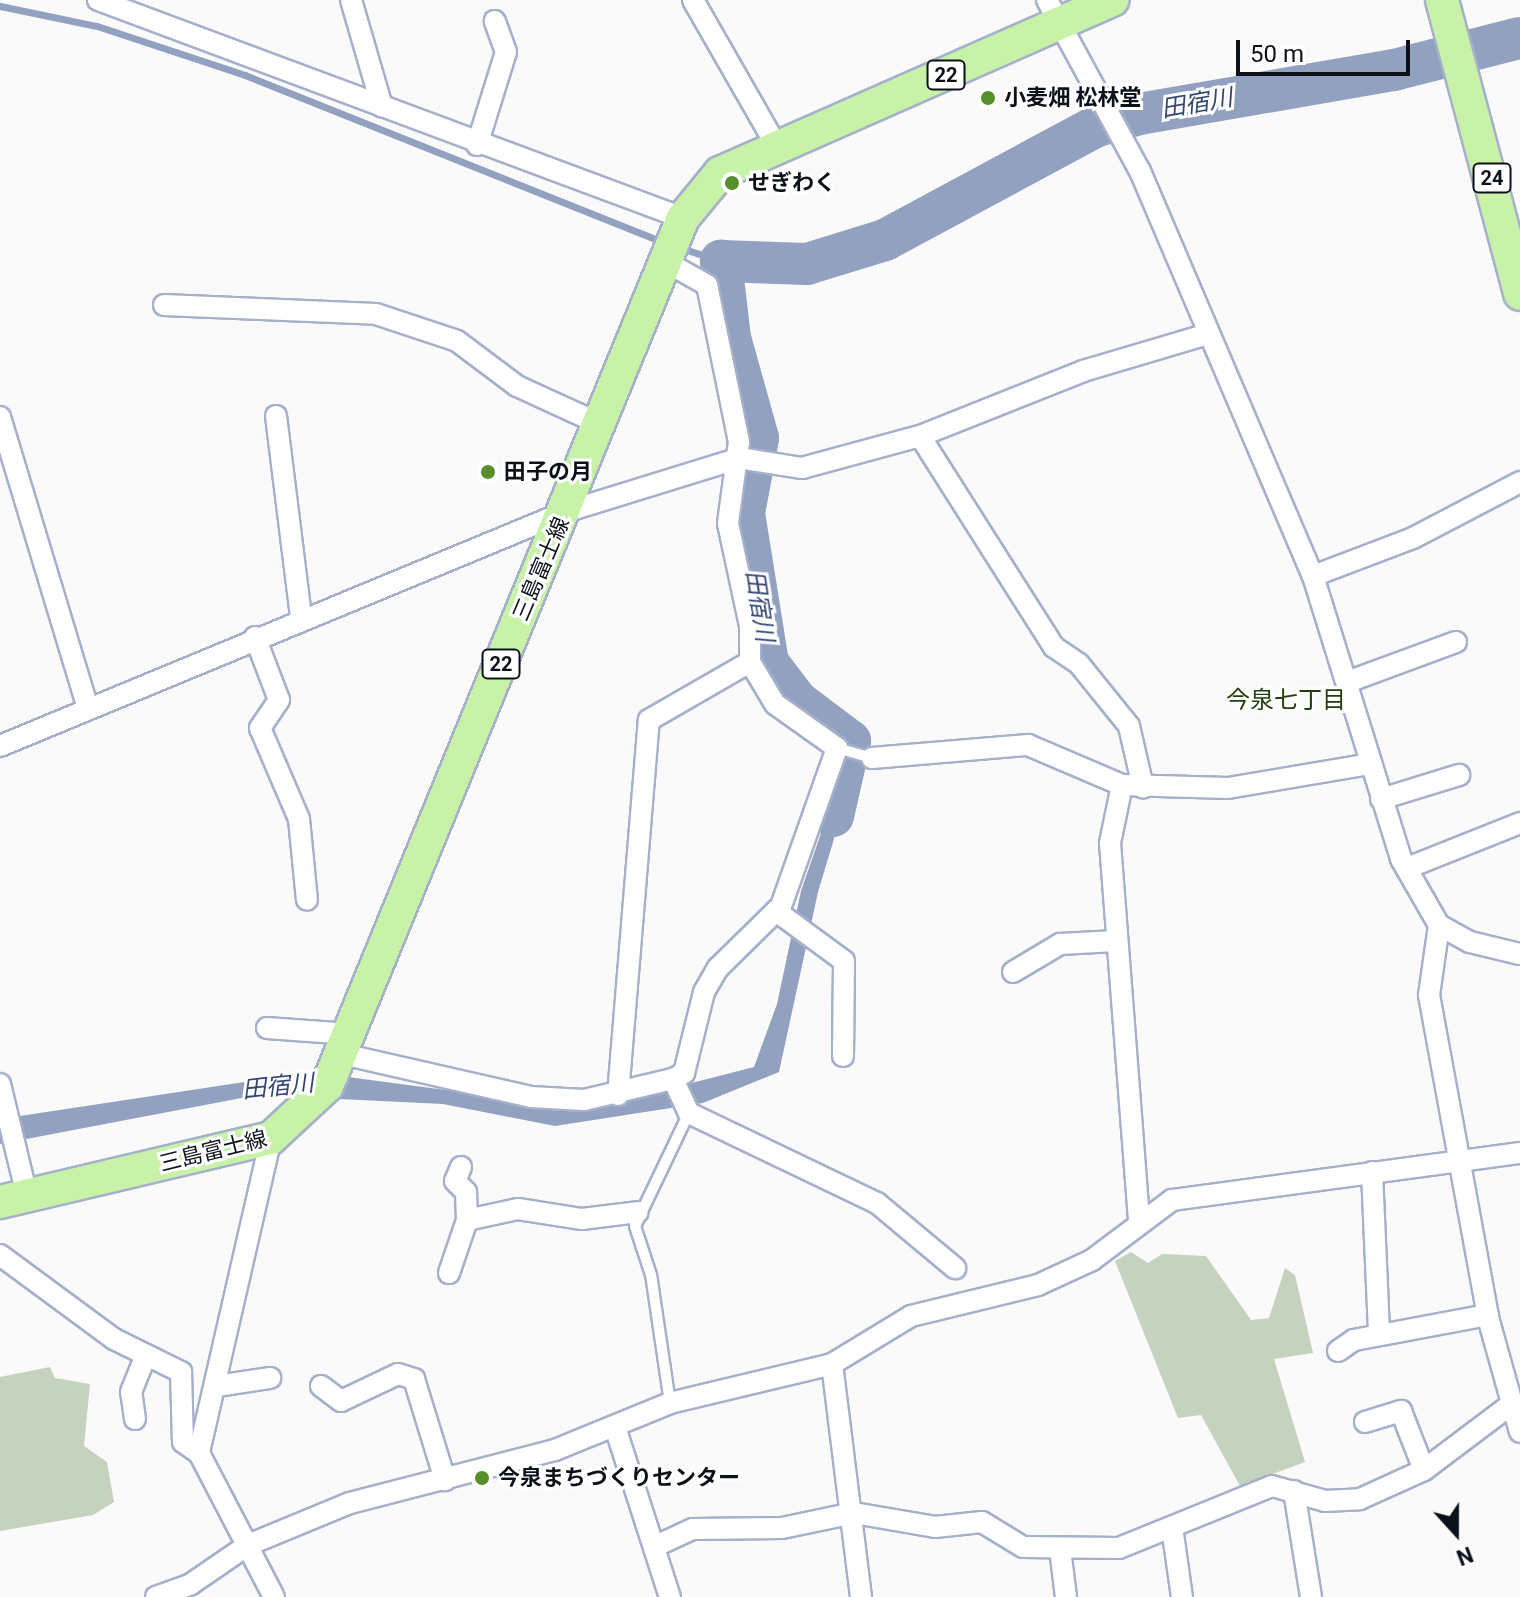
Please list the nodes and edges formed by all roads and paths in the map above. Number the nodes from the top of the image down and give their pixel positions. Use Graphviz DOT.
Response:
graph roads {
  1 [pos="98,0"];
  2 [pos="351,0"];
  3 [pos="693,0"];
  4 [pos="1113,0"];
  5 [pos="1442,0"];
  6 [pos="1054,12"];
  7 [pos="495,21"];
  8 [pos="382,107"];
  9 [pos="477,145"];
  10 [pos="779,150"];
  11 [pos="674,243"];
  12 [pos="1520,294"];
  13 [pos="164,305"];
  14 [pos="1208,334"];
  15 [pos="276,416"];
  16 [pos="0,417"];
  17 [pos="600,424"];
  18 [pos="920,436"];
  19 [pos="739,458"];
  20 [pos="1520,482"];
  21 [pos="565,512"];
  22 [pos="1313,576"];
  23 [pos="301,617"];
  24 [pos="255,637"];
  25 [pos="1456,642"];
  26 [pos="750,662"];
  27 [pos="1350,681"];
  28 [pos="88,709"];
  29 [pos="0,746"];
  30 [pos="837,748"];
  31 [pos="872,758"];
  32 [pos="1370,764"];
  33 [pos="1459,775"];
  34 [pos="1122,785"];
  35 [pos="1143,787"];
  36 [pos="1381,799"];
  37 [pos="1520,823"];
  38 [pos="1407,868"];
  39 [pos="307,900"];
  40 [pos="780,915"];
  41 [pos="1439,925"];
  42 [pos="1116,941"];
  43 [pos="1520,954"];
  44 [pos="1013,972"];
  45 [pos="267,1028"];
  46 [pos="343,1052"];
  47 [pos="843,1056"];
  48 [pos="673,1079"];
  49 [pos="0,1084"];
  50 [pos="618,1095"];
  51 [pos="688,1111"];
  52 [pos="271,1138"];
  53 [pos="1520,1153"];
  54 [pos="1457,1160"];
  55 [pos="461,1167"];
  56 [pos="1372,1172"];
  57 [pos="14,1199"];
  58 [pos="638,1212"];
  59 [pos="1139,1218"];
  60 [pos="467,1220"];
  61 [pos="0,1255"];
  62 [pos="955,1268"];
  63 [pos="449,1273"];
  64 [pos="1488,1315"];
  65 [pos="1379,1335"];
  66 [pos="1338,1351"];
  67 [pos="146,1355"];
  68 [pos="832,1364"];
  69 [pos="270,1378"];
  70 [pos="217,1386"];
  71 [pos="321,1386"];
  72 [pos="670,1403"];
  73 [pos="1509,1406"];
  74 [pos="135,1419"];
  75 [pos="1365,1422"];
  76 [pos="615,1427"];
  77 [pos="1520,1432"];
  78 [pos="199,1453"];
  79 [pos="1424,1470"];
  80 [pos="445,1480"];
  81 [pos="1294,1491"];
  82 [pos="854,1513"];
  83 [pos="1172,1527"];
  84 [pos="248,1545"];
  85 [pos="658,1545"];
  86 [pos="1060,1549"];
  87 [pos="156,1597"];
  88 [pos="274,1597"];
  89 [pos="670,1597"];
  90 [pos="861,1597"];
  91 [pos="1066,1597"];
  92 [pos="1182,1597"];
  93 [pos="1311,1597"];
  1 -- 8 [label="street"];
  2 -- 8 [label="street"];
  3 -- 10 [label="street"];
  4 -- 6 [label="main road, 三島富士線 / 22"];
  5 -- 12 [label="main road, 24"];
  6 -- 10 [label="main road, 三島富士線 / 22"];
  6 -- 14 [label="street"];
  7 -- 9 [label="street"];
  8 -- 9 [label="street"];
  9 -- 11 [label="street"];
  10 -- 11 [label="main road, 三島富士線 / 22"];
  11 -- 17 [label="main road, 三島富士線 / 22"];
  11 -- 19 [label="street"];
  13 -- 17 [label="street"];
  14 -- 18 [label="street"];
  14 -- 22 [label="street"];
  15 -- 23 [label="street"];
  16 -- 28 [label="street"];
  17 -- 21 [label="main road, 三島富士線 / 22"];
  18 -- 19 [label="street"];
  18 -- 35 [label="street"];
  19 -- 21 [label="street"];
  19 -- 26 [label="street"];
  20 -- 22 [label="street"];
  21 -- 23 [label="street"];
  21 -- 46 [label="main road, 三島富士線 / 22"];
  22 -- 27 [label="street"];
  23 -- 24 [label="street"];
  24 -- 28 [label="street"];
  24 -- 39 [label="street"];
  25 -- 27 [label="street"];
  26 -- 30 [label="street"];
  26 -- 50 [label="street"];
  27 -- 32 [label="street"];
  28 -- 29 [label="street"];
  30 -- 31 [label="lane"];
  30 -- 40 [label="street"];
  31 -- 34 [label="street"];
  32 -- 35 [label="street"];
  32 -- 36 [label="street"];
  33 -- 36 [label="street"];
  34 -- 35 [label="street"];
  34 -- 42 [label="street"];
  36 -- 38 [label="street"];
  37 -- 38 [label="street"];
  38 -- 41 [label="street"];
  40 -- 47 [label="street"];
  40 -- 48 [label="street"];
  41 -- 43 [label="street"];
  41 -- 54 [label="street"];
  42 -- 44 [label="street"];
  42 -- 59 [label="street"];
  45 -- 46 [label="street"];
  46 -- 50 [label="street"];
  46 -- 52 [label="main road, 三島富士線 / 22"];
  48 -- 50 [label="street"];
  48 -- 51 [label="street"];
  49 -- 57 [label="street"];
  51 -- 58 [label="lane"];
  51 -- 62 [label="street"];
  52 -- 57 [label="main road, 三島富士線 / 22"];
  52 -- 70 [label="street"];
  53 -- 54 [label="street"];
  54 -- 56 [label="street"];
  54 -- 64 [label="street"];
  55 -- 60 [label="street"];
  56 -- 59 [label="street"];
  56 -- 65 [label="street"];
  58 -- 60 [label="street"];
  58 -- 72 [label="lane"];
  59 -- 68 [label="street"];
  60 -- 63 [label="street"];
  61 -- 67 [label="street"];
  64 -- 65 [label="street"];
  64 -- 73 [label="street"];
  65 -- 66 [label="street"];
  67 -- 74 [label="street"];
  67 -- 78 [label="street"];
  68 -- 72 [label="street"];
  68 -- 82 [label="street"];
  69 -- 70 [label="street"];
  70 -- 78 [label="street"];
  71 -- 80 [label="street"];
  72 -- 76 [label="street"];
  73 -- 77 [label="street"];
  73 -- 79 [label="street"];
  75 -- 79 [label="street"];
  76 -- 80 [label="street"];
  76 -- 85 [label="street"];
  78 -- 84 [label="street"];
  79 -- 81 [label="street"];
  80 -- 84 [label="street"];
  81 -- 83 [label="street"];
  81 -- 93 [label="street"];
  82 -- 85 [label="street"];
  82 -- 86 [label="street"];
  82 -- 90 [label="street"];
  83 -- 86 [label="street"];
  83 -- 92 [label="street"];
  84 -- 87 [label="street"];
  84 -- 88 [label="street"];
  85 -- 89 [label="street"];
  86 -- 91 [label="street"];
}
